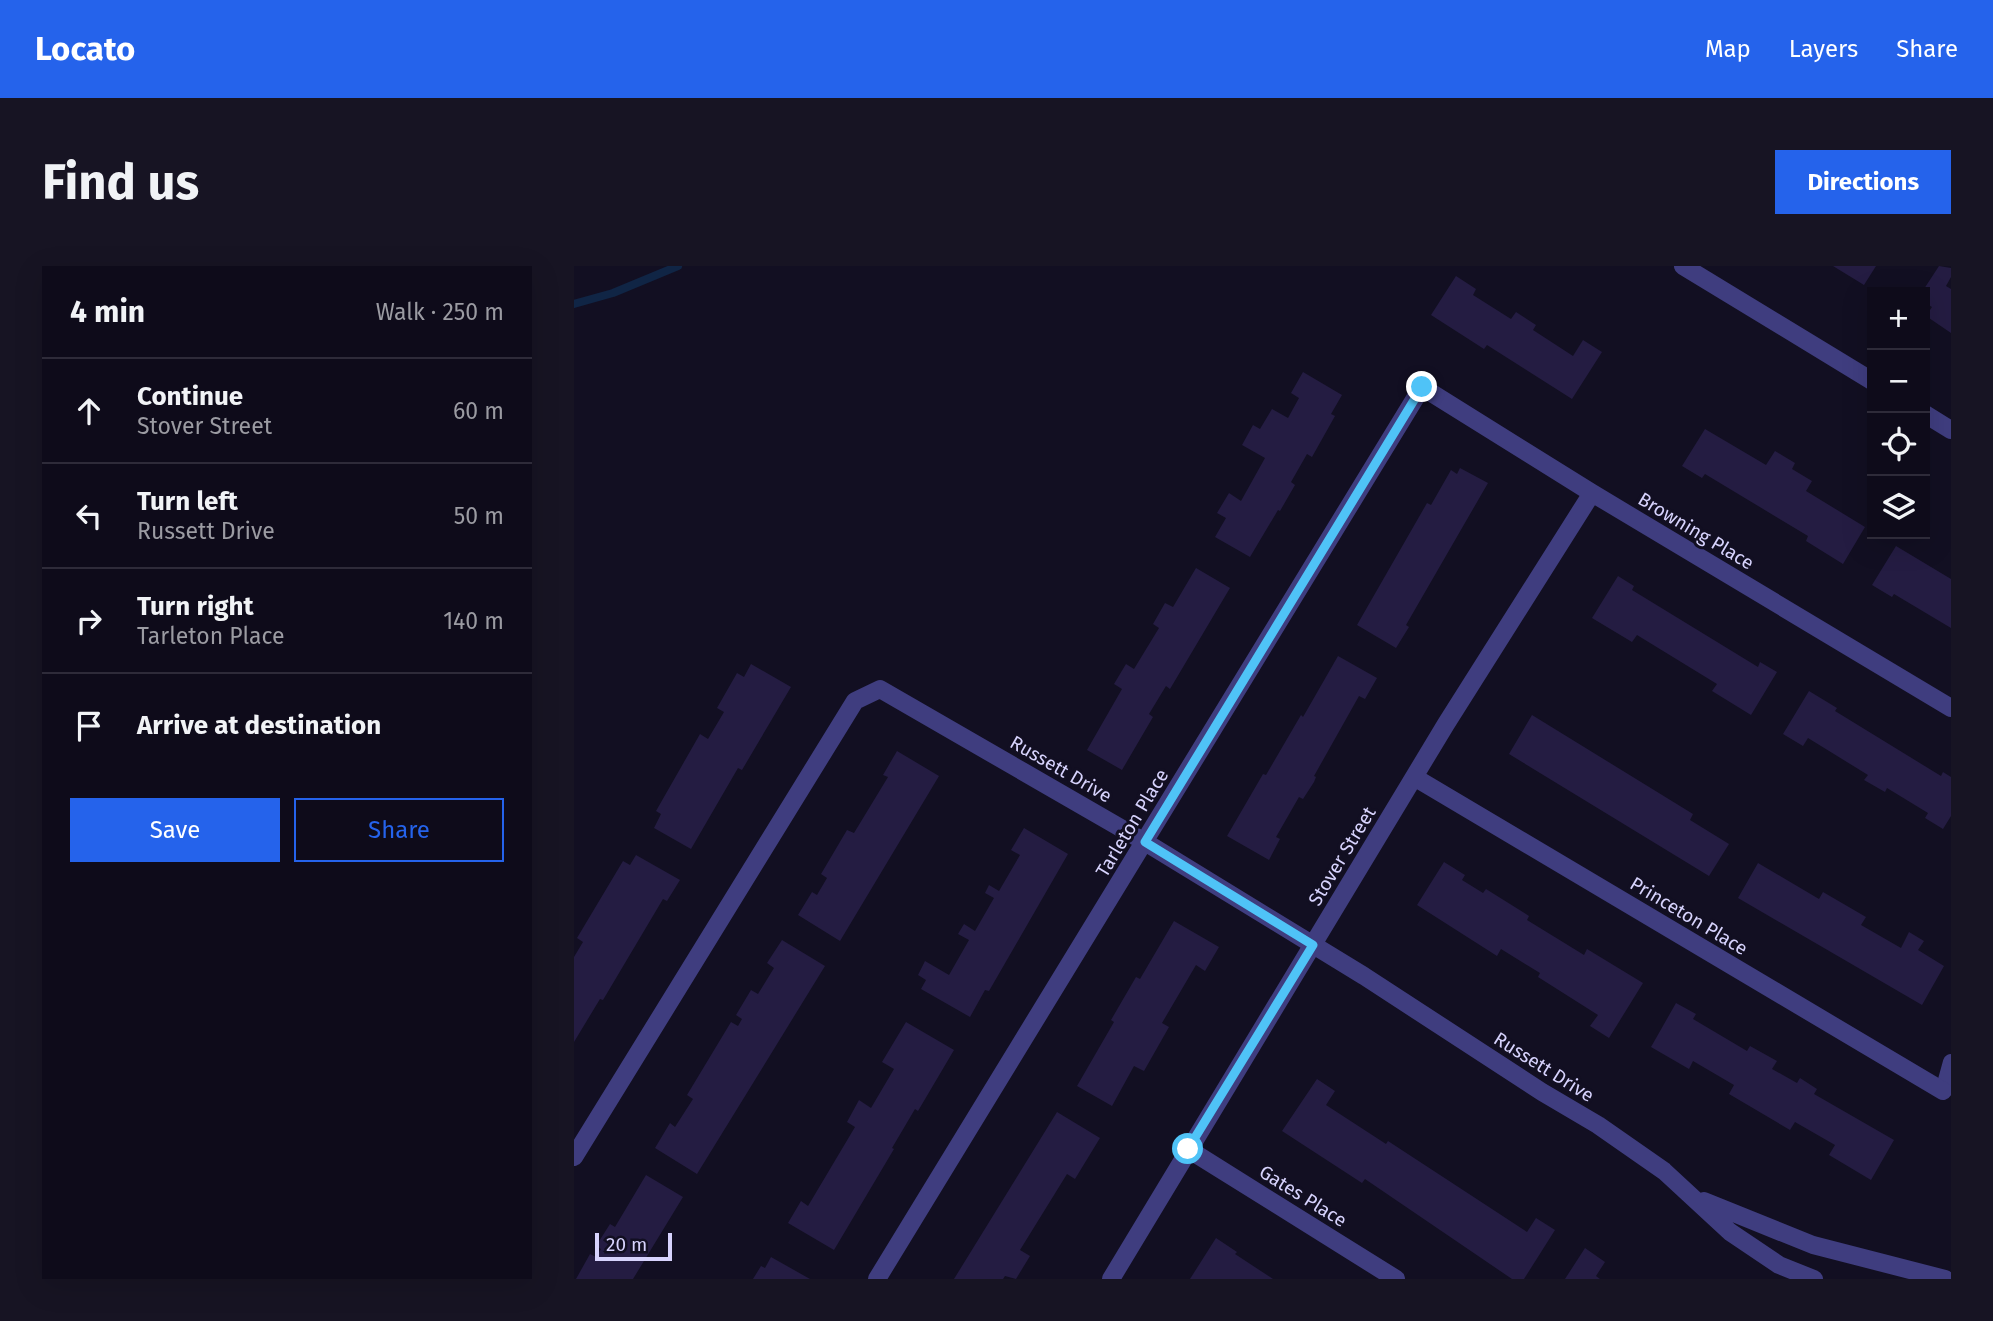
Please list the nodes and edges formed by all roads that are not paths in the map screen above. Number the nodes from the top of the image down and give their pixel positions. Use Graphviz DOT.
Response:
graph roads {
  1 [pos="1683,266"];
  2 [pos="1867,378"];
  3 [pos="1422,387"];
  4 [pos="1930,417"];
  5 [pos="1951,430"];
  6 [pos="1592,493"];
  7 [pos="1951,708"];
  8 [pos="1414,778"];
  9 [pos="1145,842"];
  10 [pos="1313,945"];
  11 [pos="1951,1062"];
  12 [pos="1943,1091"];
  13 [pos="1188,1149"];
  14 [pos="574,1157"];
  15 [pos="1691,1195"];
  16 [pos="877,1279"];
  17 [pos="1111,1279"];
  18 [pos="1396,1279"];
  19 [pos="1814,1279"];
  20 [pos="1945,1279"];
  1 -- 2 [label="street"];
  3 -- 6 [label="street, Browning Place"];
  3 -- 9 [label="street, Tarleton Place"];
  4 -- 5 [label="street"];
  6 -- 7 [label="street, Browning Place"];
  6 -- 8 [label="street, Stover Street"];
  8 -- 10 [label="street, Stover Street"];
  8 -- 12 [label="street, Princeton Place"];
  9 -- 10 [label="street, Russett Drive"];
  9 -- 14 [label="street, Russett Drive"];
  9 -- 16 [label="street, Tarleton Place"];
  10 -- 13 [label="street, Stover Street"];
  10 -- 15 [label="street, Russett Drive"];
  11 -- 12 [label="lane"];
  13 -- 17 [label="street, Stover Street"];
  13 -- 18 [label="street, Gates Place"];
  15 -- 19 [label="street, Russett Drive"];
  15 -- 20 [label="street, Russett Drive"];
}
